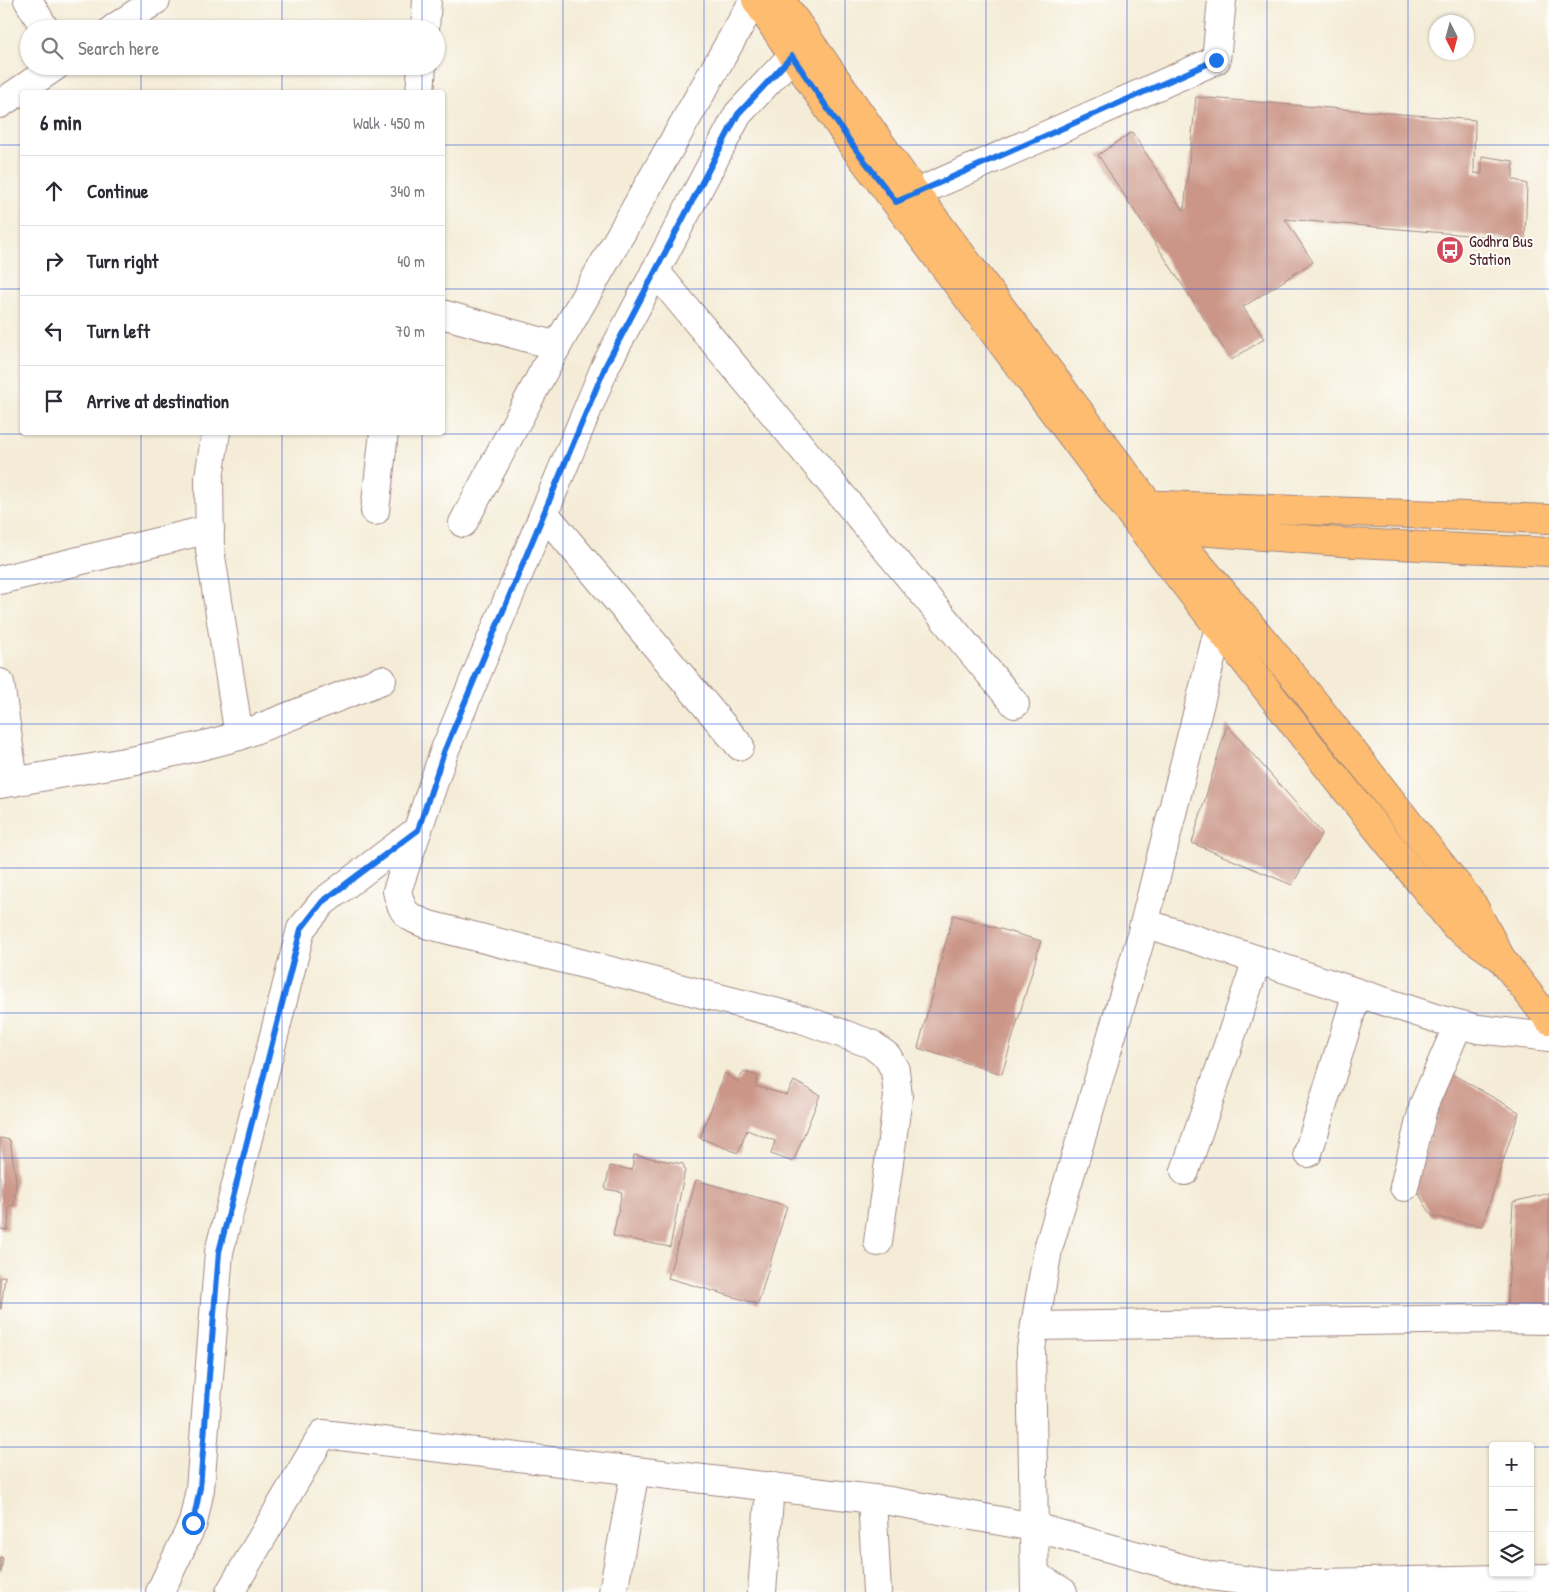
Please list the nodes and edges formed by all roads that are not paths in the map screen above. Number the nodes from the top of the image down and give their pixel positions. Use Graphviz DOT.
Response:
graph roads {
  1 [pos="28,0"];
  2 [pos="156,0"];
  3 [pos="427,0"];
  4 [pos="755,0"];
  5 [pos="781,0"];
  6 [pos="1222,0"];
  7 [pos="40,20"];
  8 [pos="126,20"];
  9 [pos="426,20"];
  10 [pos="792,56"];
  11 [pos="43,75"];
  12 [pos="421,75"];
  13 [pos="20,90"];
  14 [pos="21,90"];
  15 [pos="420,90"];
  16 [pos="0,104"];
  17 [pos="906,198"];
  18 [pos="655,272"];
  19 [pos="445,315"];
  20 [pos="557,346"];
  21 [pos="216,435"];
  22 [pos="384,435"];
  23 [pos="375,511"];
  24 [pos="544,514"];
  25 [pos="1145,516"];
  26 [pos="1549,519"];
  27 [pos="463,523"];
  28 [pos="210,529"];
  29 [pos="1549,552"];
  30 [pos="0,580"];
  31 [pos="1228,598"];
  32 [pos="1219,627"];
  33 [pos="382,680"];
  34 [pos="0,683"];
  35 [pos="1015,704"];
  36 [pos="239,736"];
  37 [pos="740,746"];
  38 [pos="7,783"];
  39 [pos="418,830"];
  40 [pos="1145,923"];
  41 [pos="1501,958"];
  42 [pos="1257,960"];
  43 [pos="1358,993"];
  44 [pos="1549,1020"];
  45 [pos="1458,1025"];
  46 [pos="1549,1037"];
  47 [pos="1308,1153"];
  48 [pos="1185,1171"];
  49 [pos="1404,1187"];
  50 [pos="878,1242"];
  51 [pos="1549,1320"];
  52 [pos="1035,1326"];
  53 [pos="635,1471"];
  54 [pos="770,1486"];
  55 [pos="872,1499"];
  56 [pos="1034,1527"];
  57 [pos="1549,1578"];
  58 [pos="1035,1583"];
  59 [pos="160,1592"];
  60 [pos="230,1592"];
  61 [pos="613,1592"];
  62 [pos="762,1592"];
  63 [pos="877,1592"];
  64 [pos="1063,1592"];
  1 -- 7 [label="street"];
  2 -- 8 [label="street"];
  3 -- 9 [label="street"];
  4 -- 10 [label="main road"];
  4 -- 20 [label="street"];
  5 -- 17 [label="main road"];
  6 -- 17 [label="street"];
  10 -- 17 [label="main road"];
  10 -- 18 [label="street"];
  11 -- 14 [label="street"];
  12 -- 15 [label="street"];
  13 -- 16 [label="street"];
  17 -- 25 [label="main road"];
  18 -- 24 [label="street"];
  18 -- 35 [label="street"];
  19 -- 20 [label="street"];
  20 -- 27 [label="street"];
  21 -- 28 [label="street"];
  22 -- 23 [label="street"];
  24 -- 37 [label="street"];
  24 -- 39 [label="street"];
  25 -- 26 [label="main road"];
  25 -- 29 [label="main road"];
  25 -- 31 [label="main road"];
  25 -- 32 [label="main road"];
  28 -- 30 [label="street"];
  28 -- 36 [label="street"];
  31 -- 32 [label="street"];
  31 -- 41 [label="main road"];
  32 -- 40 [label="street"];
  32 -- 41 [label="main road"];
  33 -- 36 [label="street"];
  34 -- 38 [label="street"];
  36 -- 38 [label="street"];
  39 -- 50 [label="street"];
  39 -- 59 [label="street"];
  40 -- 42 [label="street"];
  40 -- 52 [label="street"];
  41 -- 44 [label="main road"];
  42 -- 43 [label="street"];
  42 -- 48 [label="street"];
  43 -- 45 [label="street"];
  43 -- 47 [label="street"];
  45 -- 46 [label="street"];
  45 -- 49 [label="street"];
  51 -- 52 [label="street"];
  52 -- 56 [label="street"];
  53 -- 54 [label="street"];
  53 -- 60 [label="street"];
  53 -- 61 [label="street"];
  54 -- 55 [label="street"];
  54 -- 62 [label="street"];
  55 -- 56 [label="street"];
  55 -- 63 [label="street"];
  56 -- 57 [label="street"];
  56 -- 58 [label="street"];
  58 -- 64 [label="street"];
}
